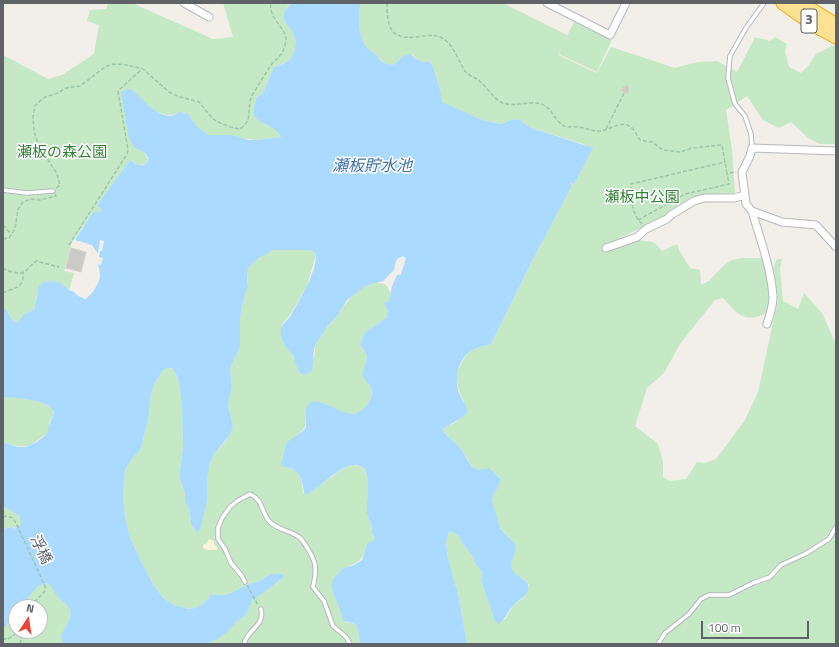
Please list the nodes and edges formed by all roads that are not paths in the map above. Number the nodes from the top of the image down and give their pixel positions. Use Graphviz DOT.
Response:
graph roads {
  1 [pos="184,3"];
  2 [pos="547,3"];
  3 [pos="626,3"];
  4 [pos="764,3"];
  5 [pos="783,3"];
  6 [pos="801,3"];
  7 [pos="209,17"];
  8 [pos="836,25"];
  9 [pos="836,37"];
  10 [pos="752,148"];
  11 [pos="836,152"];
  12 [pos="3,190"];
  13 [pos="53,191"];
  14 [pos="745,195"];
  15 [pos="752,211"];
  16 [pos="836,247"];
  17 [pos="606,248"];
  18 [pos="767,324"];
  19 [pos="836,527"];
  20 [pos="246,582"];
  21 [pos="261,609"];
  22 [pos="244,644"];
  23 [pos="350,644"];
  24 [pos="658,644"];
  1 -- 7 [label="street"];
  2 -- 3 [label="street"];
  4 -- 10 [label="lane"];
  5 -- 9 [label="highway, 3"];
  6 -- 8 [label="highway, 3"];
  10 -- 11 [label="street"];
  10 -- 14 [label="street"];
  12 -- 13 [label="lane"];
  14 -- 15 [label="street"];
  14 -- 17 [label="street"];
  15 -- 16 [label="street"];
  15 -- 18 [label="street"];
  19 -- 24 [label="lane"];
  20 -- 23 [label="lane"];
  21 -- 22 [label="lane"];
}
